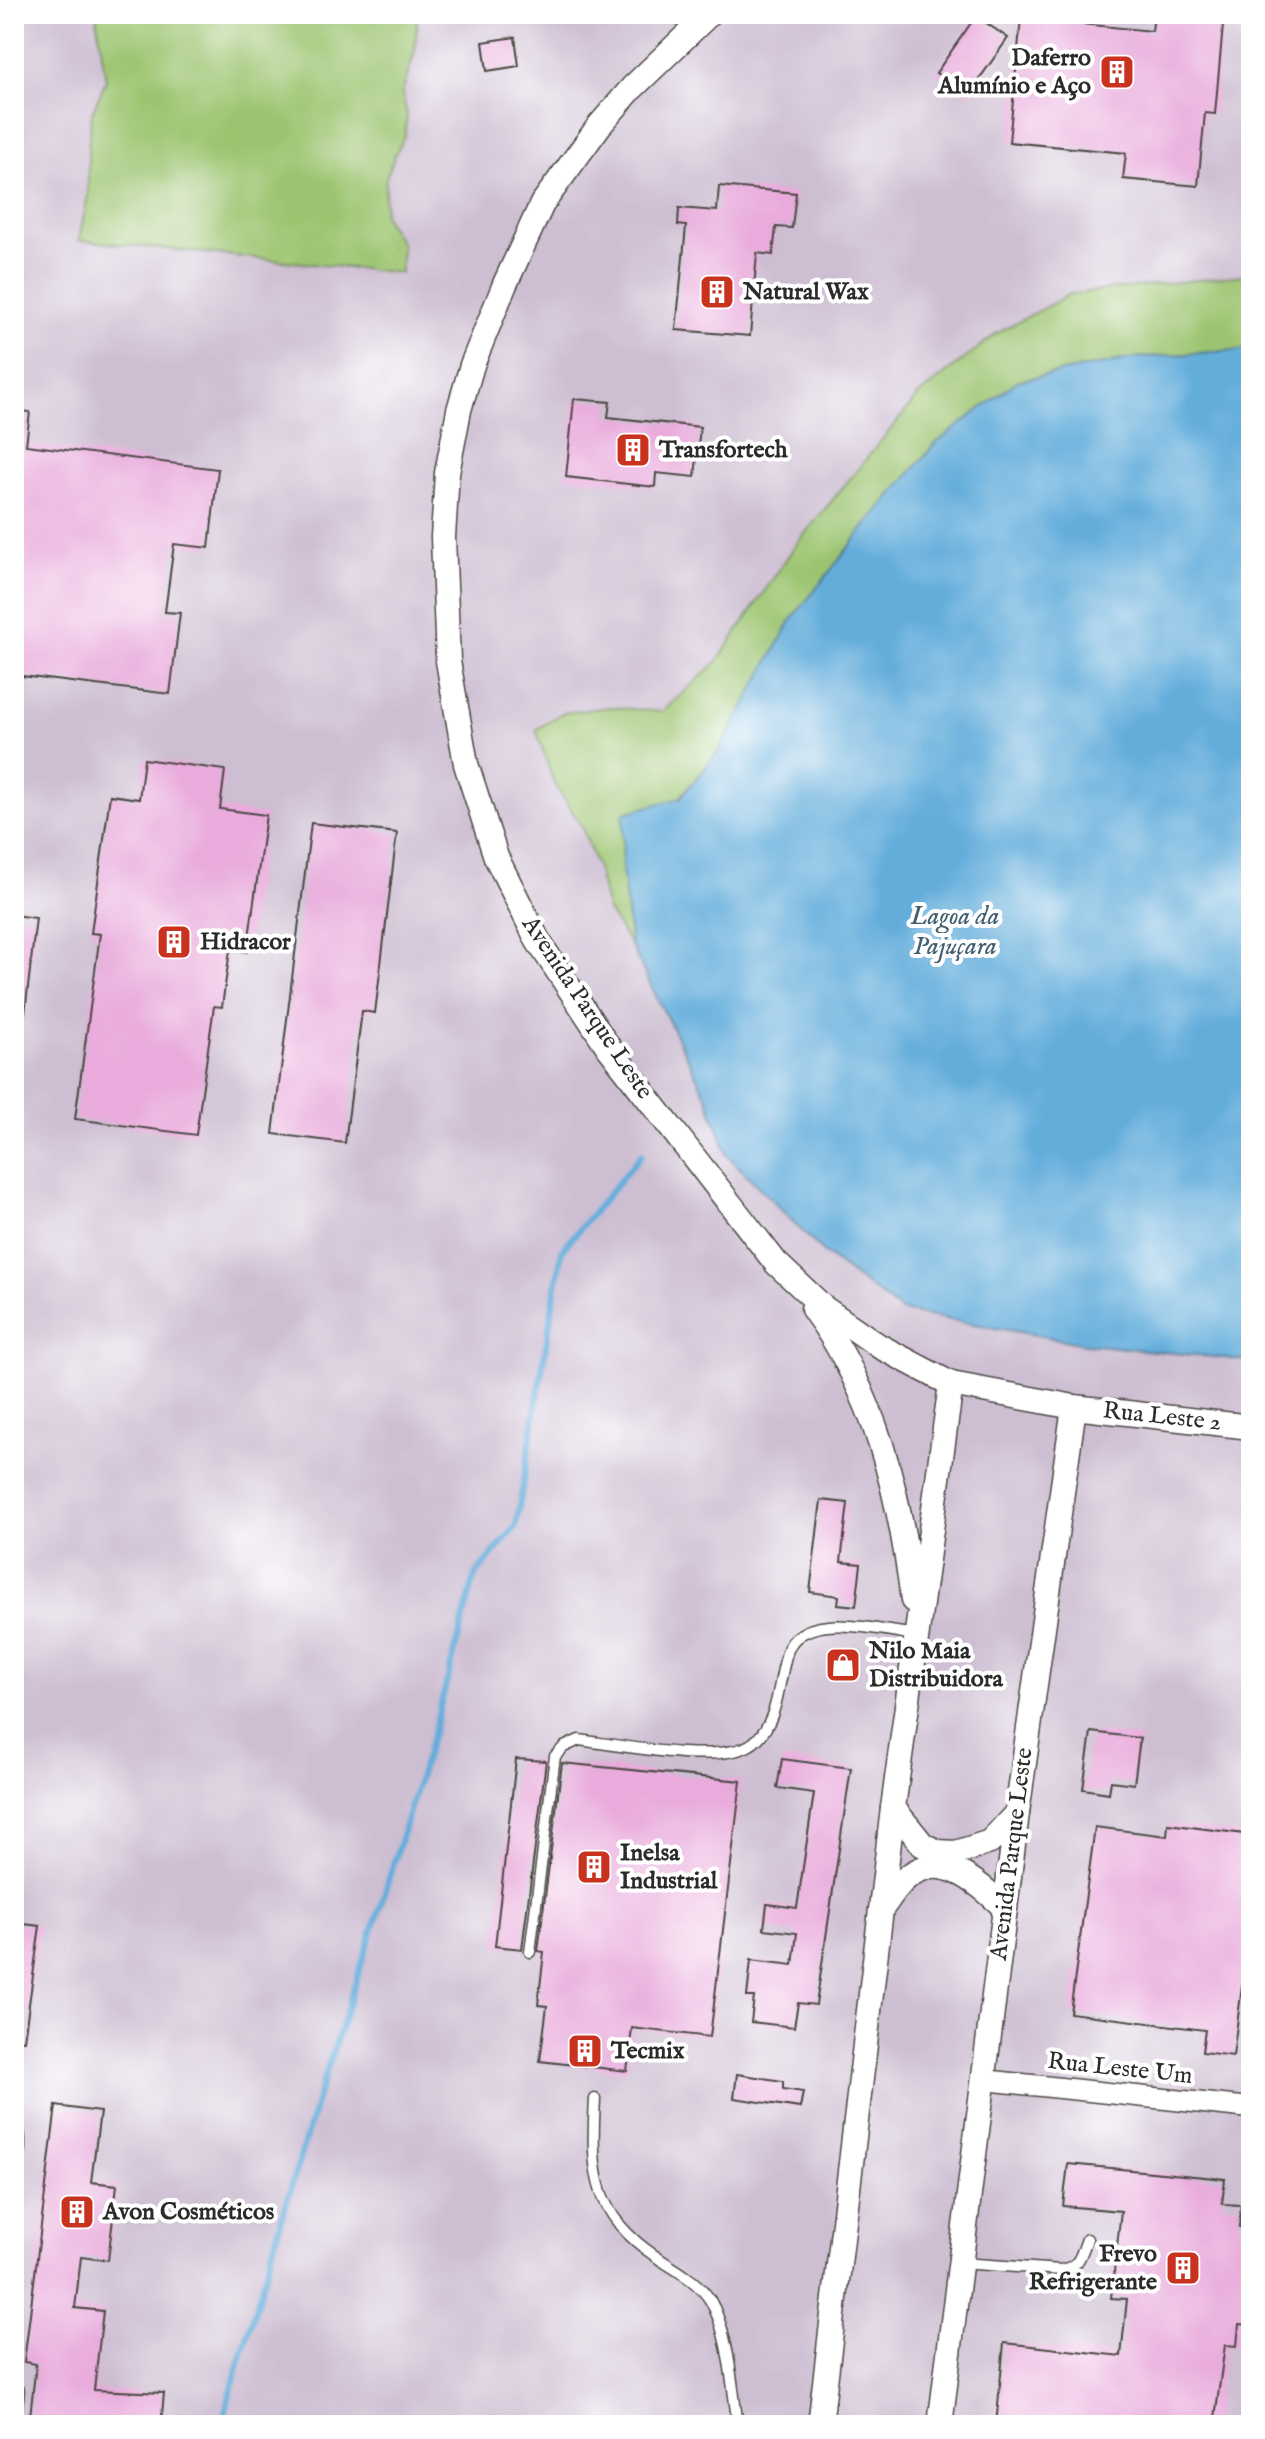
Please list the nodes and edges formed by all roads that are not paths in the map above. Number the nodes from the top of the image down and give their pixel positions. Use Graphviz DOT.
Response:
graph roads {
  1 [pos="709,14"];
  2 [pos="795,1284"];
  3 [pos="951,1384"];
  4 [pos="1074,1407"];
  5 [pos="1251,1427"];
  6 [pos="916,1630"];
  7 [pos="893,1808"];
  8 [pos="1017,1813"];
  9 [pos="1005,1908"];
  10 [pos="880,1911"];
  11 [pos="530,1952"];
  12 [pos="984,2080"];
  13 [pos="595,2099"];
  14 [pos="1251,2108"];
  15 [pos="14,2114"];
  16 [pos="14,2188"];
  17 [pos="1087,2239"];
  18 [pos="961,2263"];
  19 [pos="19,2391"];
  20 [pos="14,2425"];
  21 [pos="738,2425"];
  22 [pos="820,2425"];
  23 [pos="940,2425"];
  1 -- 2 [label="street, Avenida Parque Leste"];
  2 -- 3 [label="street, Avenida Parque Leste"];
  2 -- 6 [label="street"];
  3 -- 4 [label="street, Avenida Parque Leste"];
  3 -- 6 [label="street"];
  4 -- 5 [label="street, Rua Leste 2"];
  4 -- 8 [label="street, Avenida Parque Leste"];
  6 -- 7 [label="street"];
  6 -- 11 [label="lane"];
  7 -- 8 [label="street"];
  7 -- 10 [label="street"];
  8 -- 9 [label="street, Avenida Parque Leste"];
  9 -- 10 [label="street"];
  9 -- 12 [label="street, Avenida Parque Leste"];
  10 -- 22 [label="street"];
  12 -- 14 [label="street, Rua Leste Um"];
  12 -- 18 [label="street, Avenida Parque Leste"];
  13 -- 21 [label="lane"];
  15 -- 16 [label="lane"];
  17 -- 18 [label="lane"];
  18 -- 23 [label="street, Avenida Parque Leste"];
  19 -- 20 [label="lane"];
}
